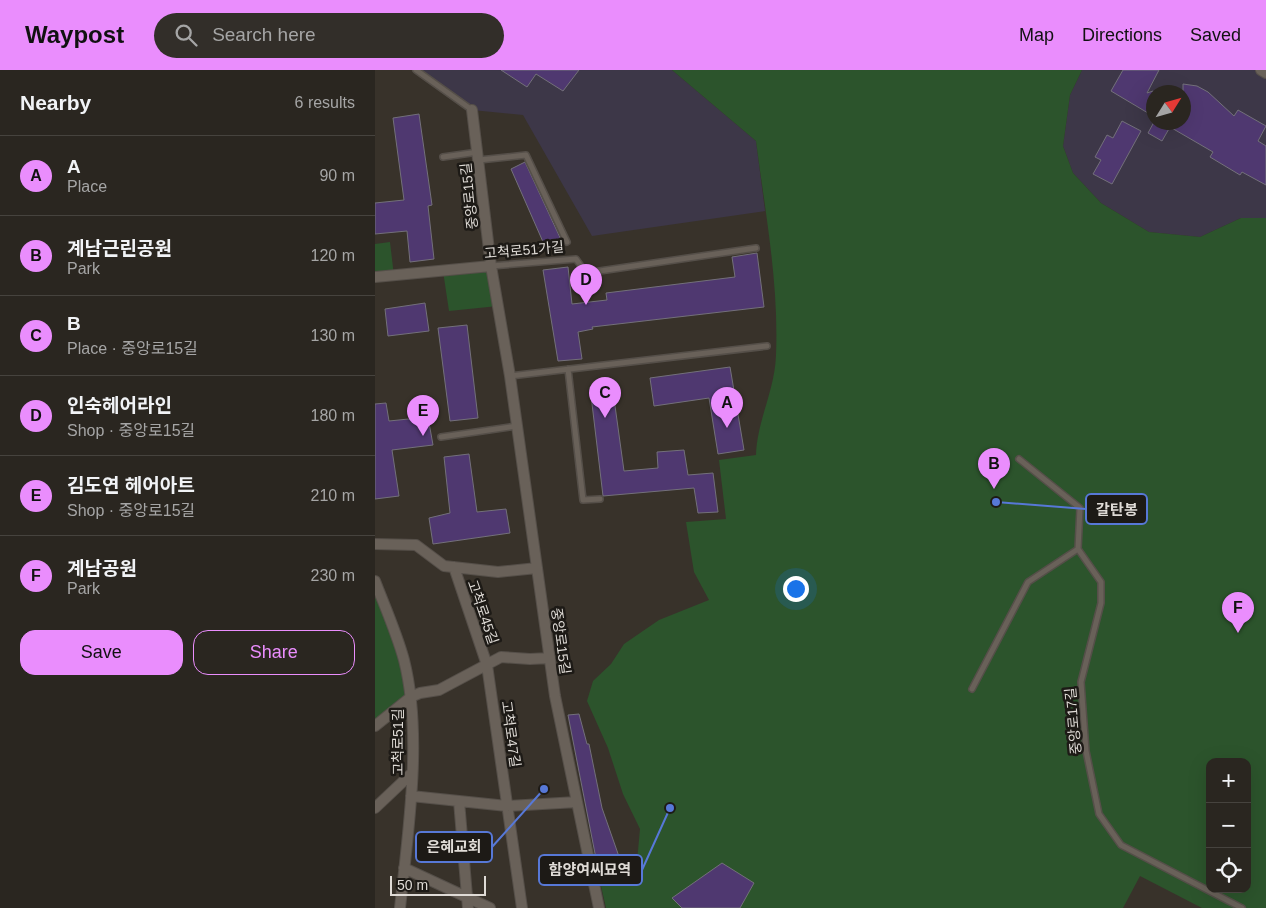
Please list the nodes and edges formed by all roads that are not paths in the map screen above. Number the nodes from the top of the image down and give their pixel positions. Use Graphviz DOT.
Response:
graph roads {
  1 [pos="416,70"];
  2 [pos="1261,70"];
  3 [pos="1266,73"];
  4 [pos="472,110"];
  5 [pos="479,156"];
  6 [pos="443,157"];
  7 [pos="567,242"];
  8 [pos="756,248"];
  9 [pos="491,266"];
  10 [pos="375,278"];
  11 [pos="767,346"];
  12 [pos="568,369"];
  13 [pos="510,376"];
  14 [pos="517,426"];
  15 [pos="441,437"];
  16 [pos="1019,459"];
  17 [pos="600,499"];
  18 [pos="375,544"];
  19 [pos="1079,549"];
  20 [pos="453,568"];
  21 [pos="537,568"];
  22 [pos="375,581"];
  23 [pos="550,658"];
  24 [pos="487,665"];
  25 [pos="972,689"];
  26 [pos="411,697"];
  27 [pos="375,726"];
  28 [pos="412,773"];
  29 [pos="411,796"];
  30 [pos="459,801"];
  31 [pos="577,802"];
  32 [pos="507,806"];
  33 [pos="375,808"];
  34 [pos="404,868"];
  35 [pos="468,903"];
  36 [pos="400,908"];
  37 [pos="490,908"];
  38 [pos="522,908"];
  39 [pos="599,908"];
  40 [pos="1242,908"];
  1 -- 4 [label="lane, 중앙로15길"];
  2 -- 3 [label="street"];
  4 -- 5 [label="street, 중앙로15길"];
  5 -- 6 [label="lane"];
  5 -- 7 [label="lane"];
  5 -- 9 [label="street, 중앙로15길"];
  8 -- 9 [label="lane, 고척로51가길"];
  9 -- 10 [label="street, 고척로51가길"];
  9 -- 13 [label="street, 중앙로15길"];
  11 -- 12 [label="lane"];
  12 -- 13 [label="lane"];
  12 -- 17 [label="lane"];
  13 -- 14 [label="street, 중앙로15길"];
  14 -- 15 [label="lane"];
  14 -- 21 [label="street, 중앙로15길"];
  16 -- 19 [label="lane"];
  18 -- 20 [label="street"];
  19 -- 25 [label="lane"];
  19 -- 40 [label="lane, 중앙로17길"];
  20 -- 21 [label="street"];
  20 -- 24 [label="street, 고척로45길"];
  21 -- 23 [label="street, 중앙로15길"];
  22 -- 26 [label="street, 고척로51길"];
  23 -- 24 [label="street, 고척로45길"];
  23 -- 31 [label="street, 중앙로15길"];
  24 -- 26 [label="street, 고척로45길"];
  24 -- 32 [label="street, 고척로47길"];
  26 -- 27 [label="street, 고척로45길"];
  26 -- 28 [label="street, 고척로51길"];
  28 -- 29 [label="street, 고척로51길"];
  28 -- 33 [label="street"];
  29 -- 30 [label="street"];
  29 -- 34 [label="street, 고척로51길"];
  30 -- 32 [label="street"];
  30 -- 35 [label="street"];
  31 -- 32 [label="street"];
  31 -- 39 [label="street, 중앙로15길"];
  32 -- 38 [label="street, 고척로47길"];
  34 -- 35 [label="street"];
  34 -- 36 [label="street, 고척로51길"];
  35 -- 37 [label="street"];
}
